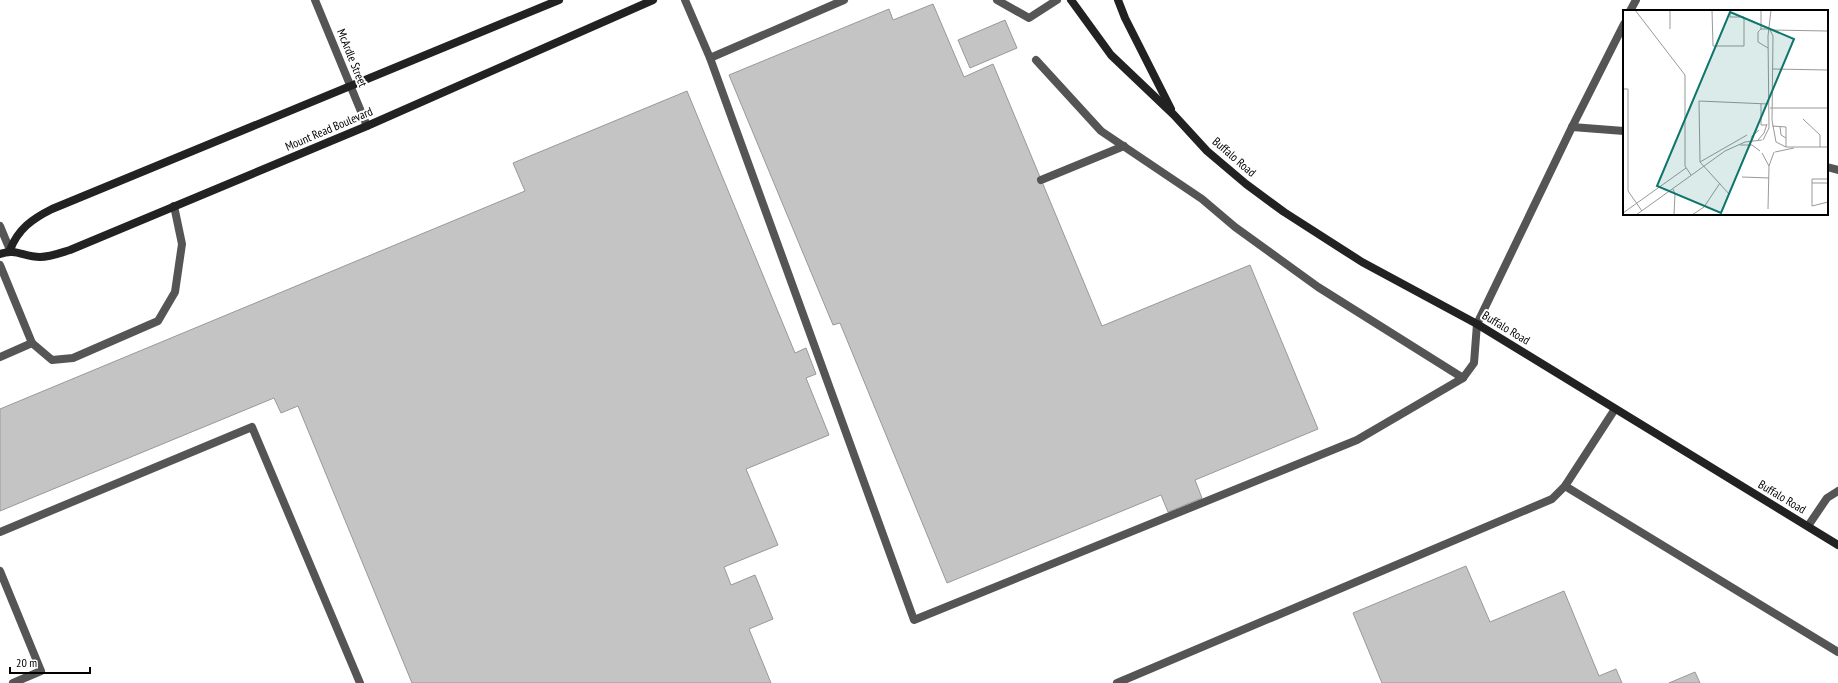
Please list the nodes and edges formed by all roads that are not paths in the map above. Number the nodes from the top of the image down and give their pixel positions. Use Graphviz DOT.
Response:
graph roads {
  1 [pos="315,0"];
  2 [pos="559,0"];
  3 [pos="653,0"];
  4 [pos="685,0"];
  5 [pos="844,0"];
  6 [pos="997,0"];
  7 [pos="1057,0"];
  8 [pos="1071,0"];
  9 [pos="1118,0"];
  10 [pos="1636,0"];
  11 [pos="1631,10"];
  12 [pos="1623,26"];
  13 [pos="710,58"];
  14 [pos="1036,60"];
  15 [pos="350,85"];
  16 [pos="1174,115"];
  17 [pos="367,126"];
  18 [pos="1572,127"];
  19 [pos="1623,131"];
  20 [pos="1124,146"];
  21 [pos="1828,166"];
  22 [pos="1838,170"];
  23 [pos="1041,180"];
  24 [pos="174,206"];
  25 [pos="0,226"];
  26 [pos="10,250"];
  27 [pos="0,254"];
  28 [pos="0,265"];
  29 [pos="1477,324"];
  30 [pos="32,343"];
  31 [pos="0,357"];
  32 [pos="1463,378"];
  33 [pos="1616,409"];
  34 [pos="1565,486"];
  35 [pos="1838,491"];
  36 [pos="1808,526"];
  37 [pos="0,532"];
  38 [pos="1838,545"];
  39 [pos="0,571"];
  40 [pos="1838,652"];
  41 [pos="14,683"];
  42 [pos="360,683"];
  43 [pos="1117,683"];
  1 -- 15 [label="street, McArdle Street"];
  2 -- 15 [label="main road"];
  3 -- 17 [label="main road, Mount Read Boulevard"];
  4 -- 13 [label="street"];
  5 -- 13 [label="street"];
  6 -- 7 [label="street"];
  8 -- 16 [label="main road, Buffalo Road"];
  9 -- 16 [label="main road, Buffalo Road"];
  10 -- 11 [label="street"];
  12 -- 18 [label="street"];
  13 -- 32 [label="street"];
  14 -- 20 [label="street"];
  15 -- 17 [label="street, McArdle Street"];
  15 -- 26 [label="main road"];
  16 -- 29 [label="main road, Buffalo Road"];
  17 -- 24 [label="main road, Mount Read Boulevard"];
  18 -- 19 [label="street"];
  18 -- 29 [label="street"];
  20 -- 23 [label="street"];
  20 -- 32 [label="street"];
  21 -- 22 [label="street"];
  24 -- 26 [label="main road, Mount Read Boulevard"];
  24 -- 30 [label="street"];
  25 -- 26 [label="street"];
  26 -- 27 [label="main road"];
  28 -- 30 [label="street"];
  29 -- 32 [label="street"];
  29 -- 33 [label="main road, Buffalo Road"];
  30 -- 31 [label="street"];
  33 -- 34 [label="street"];
  33 -- 36 [label="main road, Buffalo Road"];
  34 -- 40 [label="street"];
  34 -- 43 [label="street"];
  35 -- 36 [label="street"];
  36 -- 38 [label="main road, Buffalo Road"];
  37 -- 42 [label="street"];
  39 -- 41 [label="street"];
}
